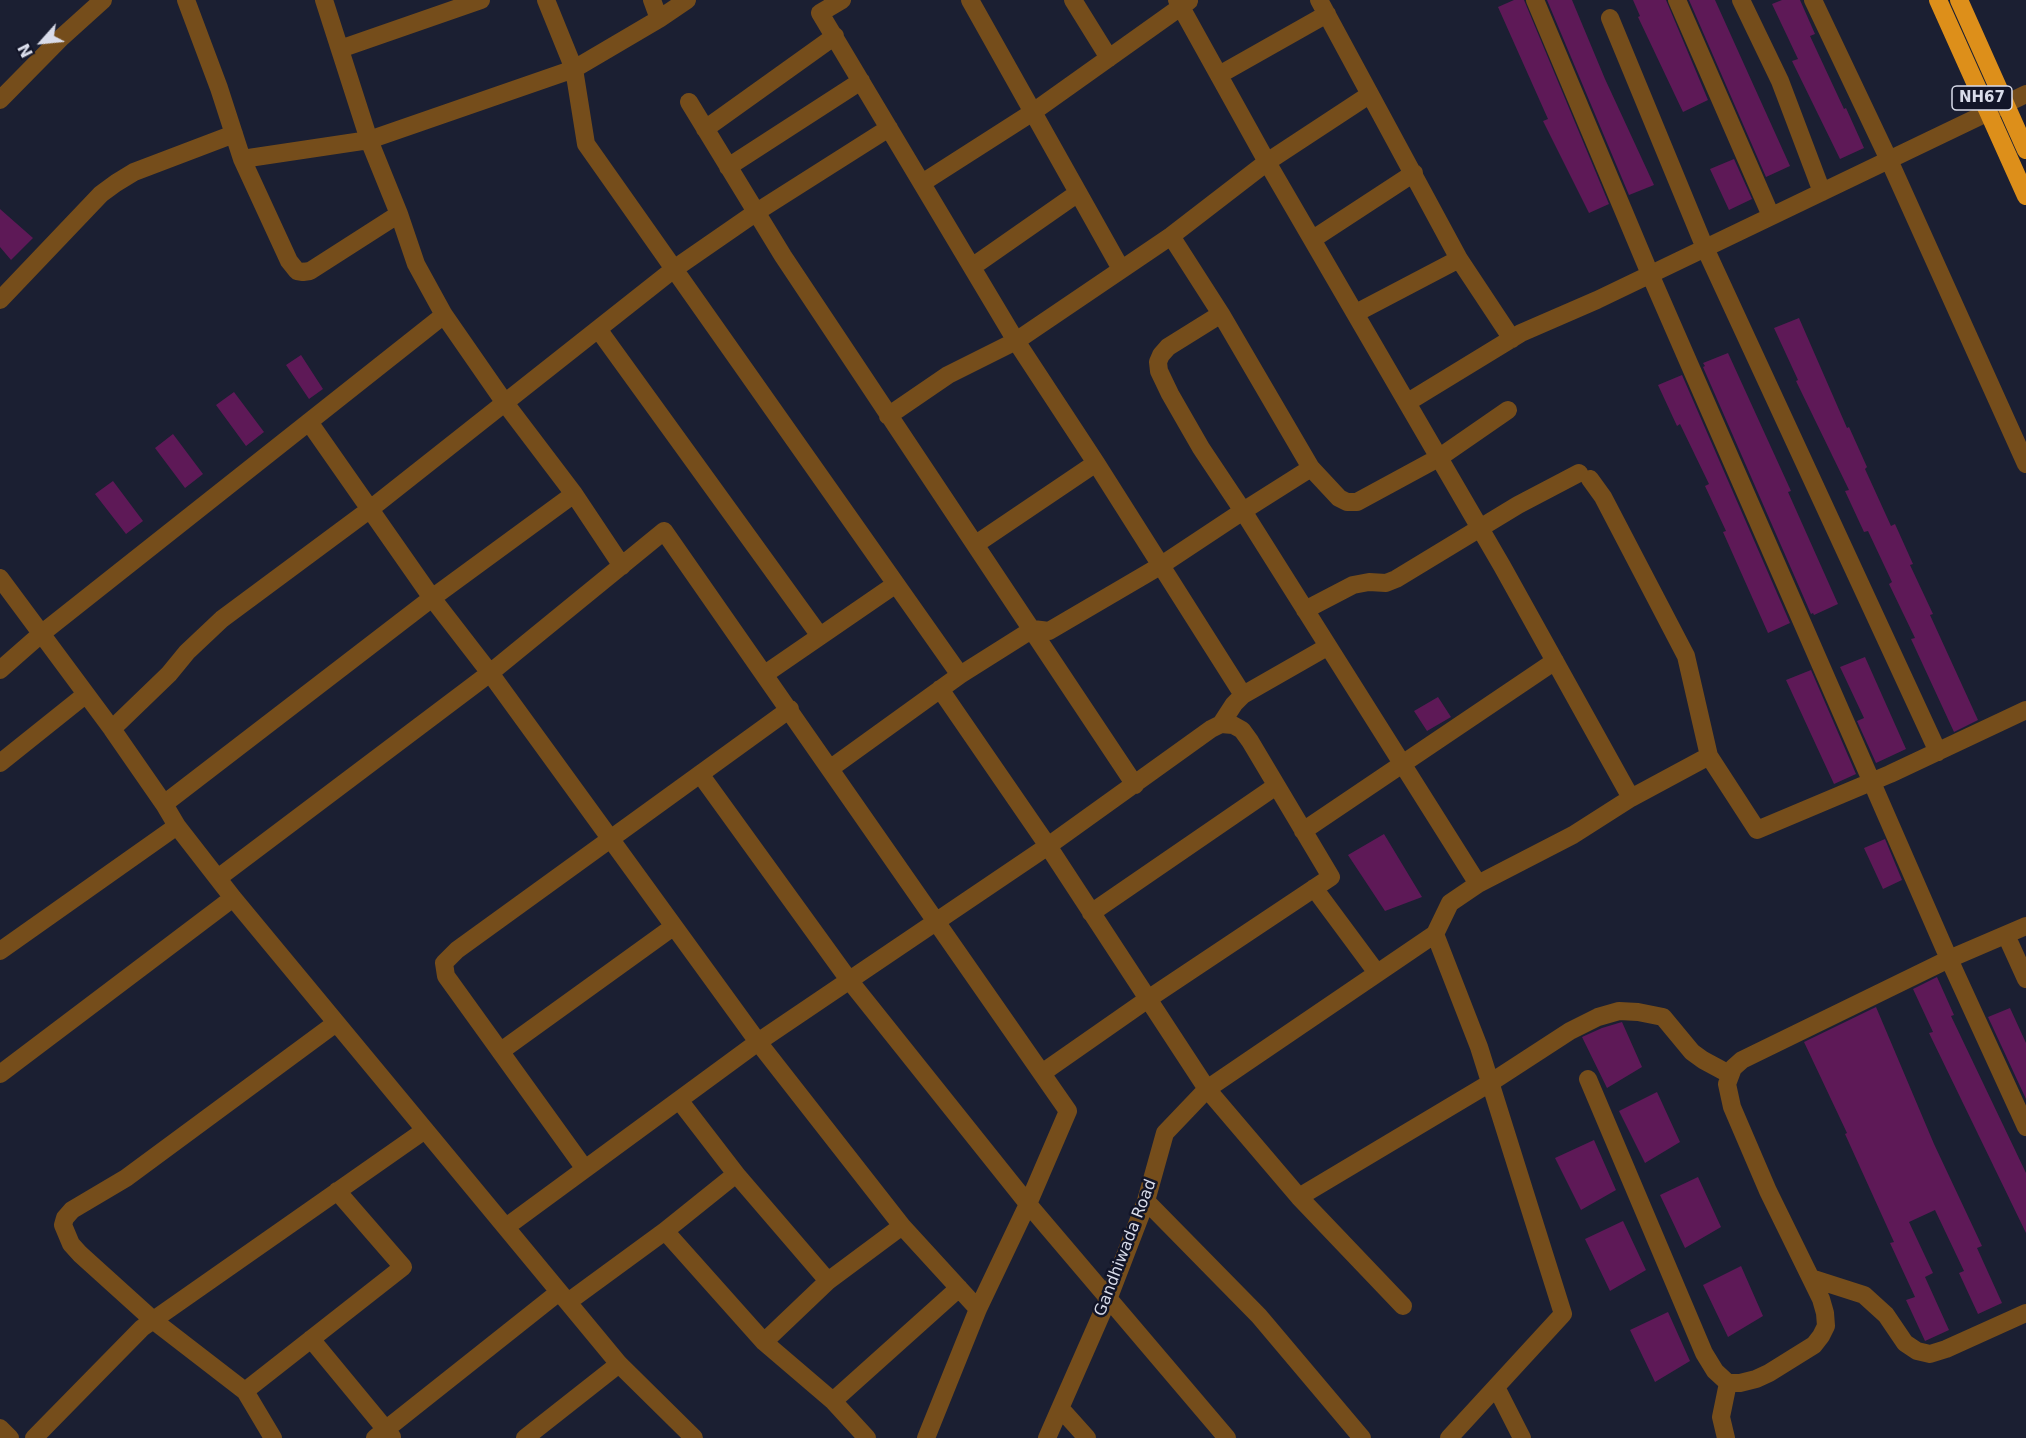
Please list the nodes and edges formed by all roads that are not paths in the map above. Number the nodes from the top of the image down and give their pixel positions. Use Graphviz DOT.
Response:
graph roads {
  1 [pos="103,0"];
  2 [pos="186,0"];
  3 [pos="324,0"];
  4 [pos="481,0"];
  5 [pos="546,0"];
  6 [pos="652,0"];
  7 [pos="687,0"];
  8 [pos="842,0"];
  9 [pos="970,0"];
  10 [pos="1073,0"];
  11 [pos="1535,0"];
  12 [pos="1677,0"];
  13 [pos="1741,0"];
  14 [pos="1813,0"];
  15 [pos="1938,0"];
  16 [pos="1959,0"];
  17 [pos="1183,2"];
  18 [pos="1323,7"];
  19 [pos="1610,18"];
  20 [pos="659,19"];
  21 [pos="835,36"];
  22 [pos="340,49"];
  23 [pos="1109,58"];
  24 [pos="574,69"];
  25 [pos="1219,75"];
  26 [pos="861,81"];
  27 [pos="2026,94"];
  28 [pos="1369,95"];
  29 [pos="0,100"];
  30 [pos="689,102"];
  31 [pos="2005,104"];
  32 [pos="1033,112"];
  33 [pos="1988,112"];
  34 [pos="889,128"];
  35 [pos="705,129"];
  36 [pos="234,134"];
  37 [pos="369,140"];
  38 [pos="2026,150"];
  39 [pos="242,159"];
  40 [pos="1889,160"];
  41 [pos="1267,162"];
  42 [pos="728,167"];
  43 [pos="1414,173"];
  44 [pos="922,183"];
  45 [pos="1822,192"];
  46 [pos="1078,193"];
  47 [pos="2026,196"];
  48 [pos="755,213"];
  49 [pos="399,214"];
  50 [pos="1771,216"];
  51 [pos="1171,236"];
  52 [pos="1313,239"];
  53 [pos="1705,248"];
  54 [pos="1459,259"];
  55 [pos="972,267"];
  56 [pos="674,269"];
  57 [pos="1121,269"];
  58 [pos="1650,274"];
  59 [pos="0,300"];
  60 [pos="1356,313"];
  61 [pos="1221,314"];
  62 [pos="444,315"];
  63 [pos="598,329"];
  64 [pos="1512,339"];
  65 [pos="1016,341"];
  66 [pos="1408,402"];
  67 [pos="505,403"];
  68 [pos="1508,411"];
  69 [pos="888,416"];
  70 [pos="309,422"];
  71 [pos="1440,458"];
  72 [pos="1096,463"];
  73 [pos="2026,464"];
  74 [pos="1311,468"];
  75 [pos="573,494"];
  76 [pos="369,510"];
  77 [pos="1243,511"];
  78 [pos="1480,528"];
  79 [pos="976,544"];
  80 [pos="622,566"];
  81 [pos="1160,566"];
  82 [pos="0,578"];
  83 [pos="896,584"];
  84 [pos="432,598"];
  85 [pos="1305,610"];
  86 [pos="1033,629"];
  87 [pos="41,634"];
  88 [pos="820,636"];
  89 [pos="1328,647"];
  90 [pos="1556,662"];
  91 [pos="0,670"];
  92 [pos="490,673"];
  93 [pos="765,674"];
  94 [pos="960,675"];
  95 [pos="940,689"];
  96 [pos="85,695"];
  97 [pos="1243,695"];
  98 [pos="790,709"];
  99 [pos="2026,710"];
  100 [pos="1221,724"];
  101 [pos="112,729"];
  102 [pos="1938,752"];
  103 [pos="1709,756"];
  104 [pos="0,763"];
  105 [pos="1402,765"];
  106 [pos="831,768"];
  107 [pos="700,774"];
  108 [pos="1873,782"];
  109 [pos="1135,785"];
  110 [pos="1276,786"];
  111 [pos="1632,798"];
  112 [pos="164,804"];
  113 [pos="177,826"];
  114 [pos="1303,831"];
  115 [pos="609,839"];
  116 [pos="1048,846"];
  117 [pos="218,878"];
  118 [pos="1478,884"];
  119 [pos="1314,888"];
  120 [pos="233,898"];
  121 [pos="1091,913"];
  122 [pos="936,920"];
  123 [pos="2026,926"];
  124 [pos="673,927"];
  125 [pos="1435,934"];
  126 [pos="2006,935"];
  127 [pos="0,951"];
  128 [pos="1949,959"];
  129 [pos="1377,973"];
  130 [pos="2026,979"];
  131 [pos="849,980"];
  132 [pos="1148,999"];
  133 [pos="336,1023"];
  134 [pos="758,1042"];
  135 [pos="501,1051"];
  136 [pos="1042,1073"];
  137 [pos="0,1074"];
  138 [pos="1729,1074"];
  139 [pos="1588,1079"];
  140 [pos="1490,1083"];
  141 [pos="1207,1089"];
  142 [pos="679,1100"];
  143 [pos="2026,1127"];
  144 [pos="425,1130"];
  145 [pos="585,1169"];
  146 [pos="736,1174"];
  147 [pos="337,1191"];
  148 [pos="1299,1197"];
  149 [pos="1146,1201"];
  150 [pos="1028,1204"];
  151 [pos="902,1226"];
  152 [pos="506,1227"];
  153 [pos="665,1231"];
  154 [pos="1811,1278"];
  155 [pos="828,1281"];
  156 [pos="959,1288"];
  157 [pos="564,1297"];
  158 [pos="1109,1297"];
  159 [pos="1403,1306"];
  160 [pos="978,1309"];
  161 [pos="2026,1313"];
  162 [pos="153,1320"];
  163 [pos="311,1339"];
  164 [pos="764,1342"];
  165 [pos="620,1364"];
  166 [pos="1728,1383"];
  167 [pos="1496,1387"];
  168 [pos="245,1391"];
  169 [pos="833,1401"];
  170 [pos="1060,1409"];
  171 [pos="0,1428"];
  172 [pos="385,1435"];
  173 [pos="10,1438"];
  174 [pos="34,1438"];
  175 [pos="273,1438"];
  176 [pos="525,1438"];
  177 [pos="694,1438"];
  178 [pos="867,1438"];
  179 [pos="926,1438"];
  180 [pos="1047,1438"];
  181 [pos="1087,1438"];
  182 [pos="1227,1438"];
  183 [pos="1362,1438"];
  184 [pos="1449,1438"];
  185 [pos="1522,1438"];
  186 [pos="1726,1438"];
  1 -- 29 [label="street"];
  2 -- 36 [label="street"];
  3 -- 22 [label="street"];
  4 -- 22 [label="street"];
  5 -- 24 [label="street"];
  6 -- 20 [label="street"];
  7 -- 20 [label="street"];
  8 -- 21 [label="street"];
  9 -- 32 [label="street"];
  10 -- 23 [label="street"];
  11 -- 58 [label="street"];
  12 -- 50 [label="street"];
  13 -- 45 [label="street"];
  14 -- 40 [label="street"];
  15 -- 33 [label="highway, NH67"];
  16 -- 31 [label="highway, NH67"];
  17 -- 23 [label="street"];
  17 -- 25 [label="street"];
  18 -- 25 [label="street"];
  18 -- 28 [label="street"];
  19 -- 53 [label="street"];
  20 -- 24 [label="street"];
  21 -- 26 [label="street"];
  21 -- 35 [label="street"];
  22 -- 37 [label="street"];
  23 -- 32 [label="street"];
  24 -- 37 [label="street"];
  24 -- 56 [label="street"];
  25 -- 41 [label="street"];
  26 -- 34 [label="street"];
  26 -- 42 [label="street"];
  27 -- 31 [label="street"];
  28 -- 41 [label="street"];
  28 -- 43 [label="street"];
  30 -- 35 [label="street"];
  31 -- 33 [label="street"];
  31 -- 38 [label="highway, NH67"];
  32 -- 44 [label="street"];
  32 -- 46 [label="street"];
  33 -- 40 [label="street"];
  33 -- 47 [label="highway, NH67"];
  34 -- 44 [label="street"];
  34 -- 48 [label="street"];
  35 -- 42 [label="street"];
  36 -- 39 [label="street"];
  36 -- 59 [label="street"];
  37 -- 39 [label="street"];
  37 -- 49 [label="street"];
  39 -- 49 [label="street"];
  40 -- 45 [label="street"];
  40 -- 73 [label="street"];
  41 -- 51 [label="street"];
  41 -- 52 [label="street"];
  42 -- 48 [label="street"];
  43 -- 52 [label="street"];
  43 -- 54 [label="street"];
  44 -- 55 [label="street"];
  45 -- 50 [label="street"];
  46 -- 55 [label="street"];
  46 -- 57 [label="street"];
  48 -- 56 [label="street"];
  48 -- 69 [label="street"];
  49 -- 62 [label="street"];
  50 -- 53 [label="street"];
  51 -- 57 [label="street"];
  51 -- 61 [label="street"];
  52 -- 60 [label="street"];
  53 -- 58 [label="street"];
  53 -- 102 [label="street"];
  54 -- 60 [label="street"];
  54 -- 64 [label="street"];
  55 -- 65 [label="street"];
  56 -- 63 [label="street"];
  56 -- 83 [label="street"];
  57 -- 65 [label="street"];
  58 -- 64 [label="street"];
  58 -- 108 [label="street"];
  60 -- 66 [label="street"];
  61 -- 74 [label="street"];
  61 -- 77 [label="street"];
  62 -- 67 [label="street"];
  62 -- 70 [label="street"];
  63 -- 67 [label="street"];
  63 -- 88 [label="street"];
  64 -- 66 [label="street"];
  65 -- 69 [label="street"];
  65 -- 72 [label="street"];
  66 -- 71 [label="street"];
  67 -- 75 [label="street"];
  67 -- 76 [label="street"];
  68 -- 71 [label="street"];
  69 -- 79 [label="street"];
  70 -- 76 [label="street"];
  70 -- 87 [label="street"];
  71 -- 74 [label="street"];
  71 -- 78 [label="street"];
  72 -- 79 [label="street"];
  72 -- 81 [label="street"];
  74 -- 77 [label="street"];
  75 -- 80 [label="street"];
  75 -- 84 [label="street"];
  76 -- 84 [label="street"];
  76 -- 101 [label="street"];
  77 -- 81 [label="street"];
  77 -- 85 [label="street"];
  78 -- 85 [label="street"];
  78 -- 90 [label="street"];
  78 -- 103 [label="street"];
  79 -- 86 [label="street"];
  80 -- 92 [label="street"];
  80 -- 93 [label="street"];
  81 -- 86 [label="street"];
  81 -- 97 [label="street"];
  82 -- 87 [label="street"];
  83 -- 88 [label="street"];
  83 -- 94 [label="street"];
  84 -- 92 [label="street"];
  84 -- 112 [label="street"];
  85 -- 89 [label="street"];
  86 -- 94 [label="street"];
  86 -- 109 [label="street"];
  87 -- 91 [label="street"];
  87 -- 96 [label="street"];
  88 -- 93 [label="street"];
  89 -- 97 [label="street"];
  89 -- 105 [label="street"];
  90 -- 105 [label="street"];
  90 -- 111 [label="street"];
  92 -- 115 [label="street"];
  92 -- 117 [label="street"];
  93 -- 98 [label="street"];
  94 -- 95 [label="street"];
  95 -- 106 [label="street"];
  95 -- 116 [label="street"];
  96 -- 101 [label="street"];
  96 -- 104 [label="street"];
  97 -- 100 [label="street"];
  98 -- 106 [label="street"];
  98 -- 107 [label="street"];
  99 -- 102 [label="street"];
  100 -- 109 [label="street"];
  100 -- 110 [label="street"];
  101 -- 112 [label="street"];
  102 -- 108 [label="street"];
  103 -- 108 [label="street"];
  103 -- 111 [label="street"];
  105 -- 114 [label="street"];
  105 -- 118 [label="street"];
  106 -- 122 [label="street"];
  107 -- 115 [label="street"];
  107 -- 131 [label="street"];
  108 -- 128 [label="street"];
  109 -- 116 [label="street"];
  110 -- 114 [label="street"];
  110 -- 121 [label="street"];
  111 -- 118 [label="street"];
  112 -- 113 [label="street"];
  113 -- 117 [label="street"];
  113 -- 127 [label="street"];
  114 -- 119 [label="street"];
  115 -- 124 [label="street"];
  115 -- 135 [label="street"];
  116 -- 121 [label="street"];
  116 -- 122 [label="street"];
  117 -- 120 [label="street"];
  118 -- 125 [label="street"];
  119 -- 129 [label="street"];
  119 -- 132 [label="street"];
  120 -- 133 [label="street"];
  120 -- 137 [label="street"];
  121 -- 132 [label="street"];
  122 -- 131 [label="street"];
  122 -- 136 [label="street"];
  123 -- 126 [label="street"];
  124 -- 134 [label="street"];
  124 -- 135 [label="street"];
  125 -- 129 [label="street, Gandhiwada Road"];
  125 -- 140 [label="street"];
  126 -- 128 [label="street"];
  126 -- 130 [label="street"];
  128 -- 138 [label="street"];
  128 -- 143 [label="street"];
  129 -- 141 [label="street, Gandhiwada Road"];
  131 -- 134 [label="street"];
  131 -- 150 [label="street"];
  132 -- 136 [label="street"];
  132 -- 141 [label="street"];
  133 -- 144 [label="street"];
  133 -- 162 [label="street"];
  134 -- 142 [label="street"];
  134 -- 151 [label="street"];
  135 -- 145 [label="street"];
  136 -- 150 [label="street"];
  138 -- 140 [label="street"];
  138 -- 154 [label="street"];
  139 -- 166 [label="street"];
  140 -- 148 [label="street"];
  140 -- 167 [label="street"];
  141 -- 148 [label="street"];
  141 -- 149 [label="street, Gandhiwada Road"];
  142 -- 145 [label="street"];
  142 -- 146 [label="street"];
  144 -- 147 [label="street"];
  144 -- 152 [label="street"];
  145 -- 152 [label="street"];
  146 -- 153 [label="street"];
  146 -- 155 [label="street"];
  147 -- 162 [label="street"];
  147 -- 163 [label="street"];
  148 -- 159 [label="street"];
  149 -- 158 [label="street, Gandhiwada Road"];
  149 -- 183 [label="street"];
  150 -- 158 [label="street"];
  150 -- 160 [label="street"];
  151 -- 155 [label="street"];
  151 -- 156 [label="street"];
  152 -- 157 [label="street"];
  153 -- 157 [label="street"];
  153 -- 164 [label="street"];
  154 -- 161 [label="street"];
  154 -- 166 [label="street"];
  155 -- 164 [label="street"];
  156 -- 160 [label="street"];
  156 -- 169 [label="street"];
  157 -- 165 [label="street"];
  157 -- 172 [label="street"];
  158 -- 170 [label="street, Gandhiwada Road"];
  158 -- 182 [label="street"];
  160 -- 179 [label="street"];
  162 -- 168 [label="street"];
  162 -- 174 [label="street"];
  163 -- 168 [label="street"];
  163 -- 172 [label="street"];
  164 -- 169 [label="street"];
  165 -- 176 [label="street"];
  165 -- 177 [label="street"];
  166 -- 186 [label="street"];
  167 -- 184 [label="street"];
  167 -- 185 [label="street"];
  168 -- 175 [label="street"];
  169 -- 178 [label="street"];
  170 -- 180 [label="street, Gandhiwada Road"];
  170 -- 181 [label="street"];
  171 -- 173 [label="street"];
}
